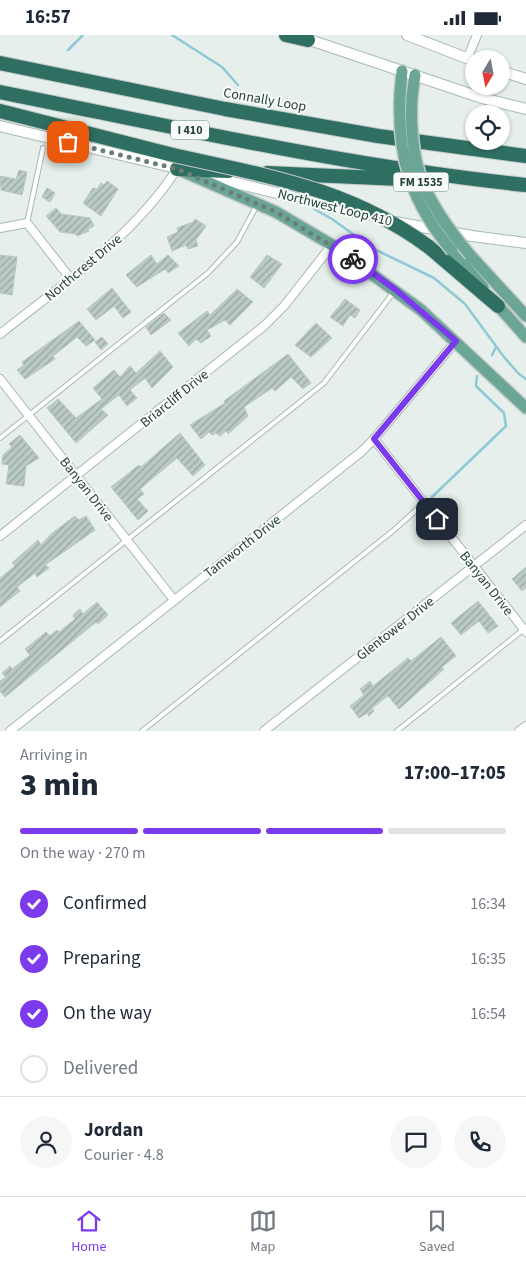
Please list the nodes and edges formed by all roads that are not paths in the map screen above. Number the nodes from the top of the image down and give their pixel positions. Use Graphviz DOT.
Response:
graph roads {
  1 [pos="286,35"];
  2 [pos="407,35"];
  3 [pos="477,35"];
  4 [pos="302,37"];
  5 [pos="473,50"];
  6 [pos="465,58"];
  7 [pos="0,63"];
  8 [pos="402,71"];
  9 [pos="510,74"];
  10 [pos="415,75"];
  11 [pos="526,79"];
  12 [pos="0,92"];
  13 [pos="406,95"];
  14 [pos="526,109"];
  15 [pos="0,111"];
  16 [pos="0,126"];
  17 [pos="43,148"];
  18 [pos="526,156"];
  19 [pos="177,169"];
  20 [pos="521,184"];
  21 [pos="258,203"];
  22 [pos="27,223"];
  23 [pos="0,228"];
  24 [pos="526,243"];
  25 [pos="332,245"];
  26 [pos="70,278"];
  27 [pos="396,290"];
  28 [pos="498,306"];
  29 [pos="526,316"];
  30 [pos="0,334"];
  31 [pos="526,337"];
  32 [pos="456,341"];
  33 [pos="0,379"];
  34 [pos="526,408"];
  35 [pos="29,415"];
  36 [pos="0,438"];
  37 [pos="374,439"];
  38 [pos="77,475"];
  39 [pos="424,503"];
  40 [pos="526,525"];
  41 [pos="0,536"];
  42 [pos="127,540"];
  43 [pos="474,565"];
  44 [pos="174,599"];
  45 [pos="525,630"];
  46 [pos="0,641"];
  47 [pos="526,726"];
  48 [pos="10,731"];
  49 [pos="142,731"];
  50 [pos="264,731"];
  51 [pos="397,731"];
  52 [pos="519,731"];
  1 -- 4 [label="highway"];
  2 -- 6 [label="main road"];
  3 -- 5 [label="street"];
  4 -- 8 [label="main road"];
  7 -- 18 [label="highway, Connally Loop / I 410"];
  8 -- 10 [label="main road"];
  8 -- 13 [label="main road, FM 1535"];
  9 -- 11 [label="main road"];
  10 -- 13 [label="main road, FM 1535"];
  10 -- 14 [label="main road"];
  12 -- 20 [label="highway, I 410"];
  13 -- 28 [label="main road, FM 1535, bridge"];
  13 -- 29 [label="main road, FM 1535, bridge"];
  15 -- 28 [label="highway, bridge"];
  16 -- 19 [label="main road, Northwest Loop 410"];
  17 -- 22 [label="lane"];
  19 -- 20 [label="highway"];
  19 -- 21 [label="main road"];
  19 -- 24 [label="main road, Northwest Loop 410"];
  19 -- 26 [label="street, Northcrest Drive"];
  21 -- 25 [label="main road"];
  21 -- 35 [label="lane"];
  22 -- 23 [label="street"];
  22 -- 26 [label="street"];
  25 -- 27 [label="main road"];
  25 -- 38 [label="street, Briarcliff Drive"];
  26 -- 30 [label="street, Northcrest Drive"];
  27 -- 32 [label="main road"];
  27 -- 42 [label="lane"];
  28 -- 31 [label="main road, FM 1535"];
  32 -- 34 [label="main road"];
  32 -- 37 [label="street, Tamworth Drive"];
  33 -- 35 [label="street, Banyan Drive"];
  35 -- 36 [label="lane"];
  35 -- 38 [label="street, Banyan Drive"];
  37 -- 39 [label="street, Banyan Drive"];
  37 -- 44 [label="street, Tamworth Drive"];
  38 -- 41 [label="street, Briarcliff Drive"];
  38 -- 42 [label="street, Banyan Drive"];
  39 -- 43 [label="street, Banyan Drive"];
  39 -- 49 [label="lane"];
  40 -- 43 [label="street, Glentower Drive"];
  42 -- 44 [label="street, Banyan Drive"];
  42 -- 46 [label="lane"];
  43 -- 45 [label="street, Banyan Drive"];
  43 -- 50 [label="street, Glentower Drive"];
  44 -- 48 [label="street, Tamworth Drive"];
  45 -- 51 [label="lane"];
  47 -- 52 [label="street"];
}
